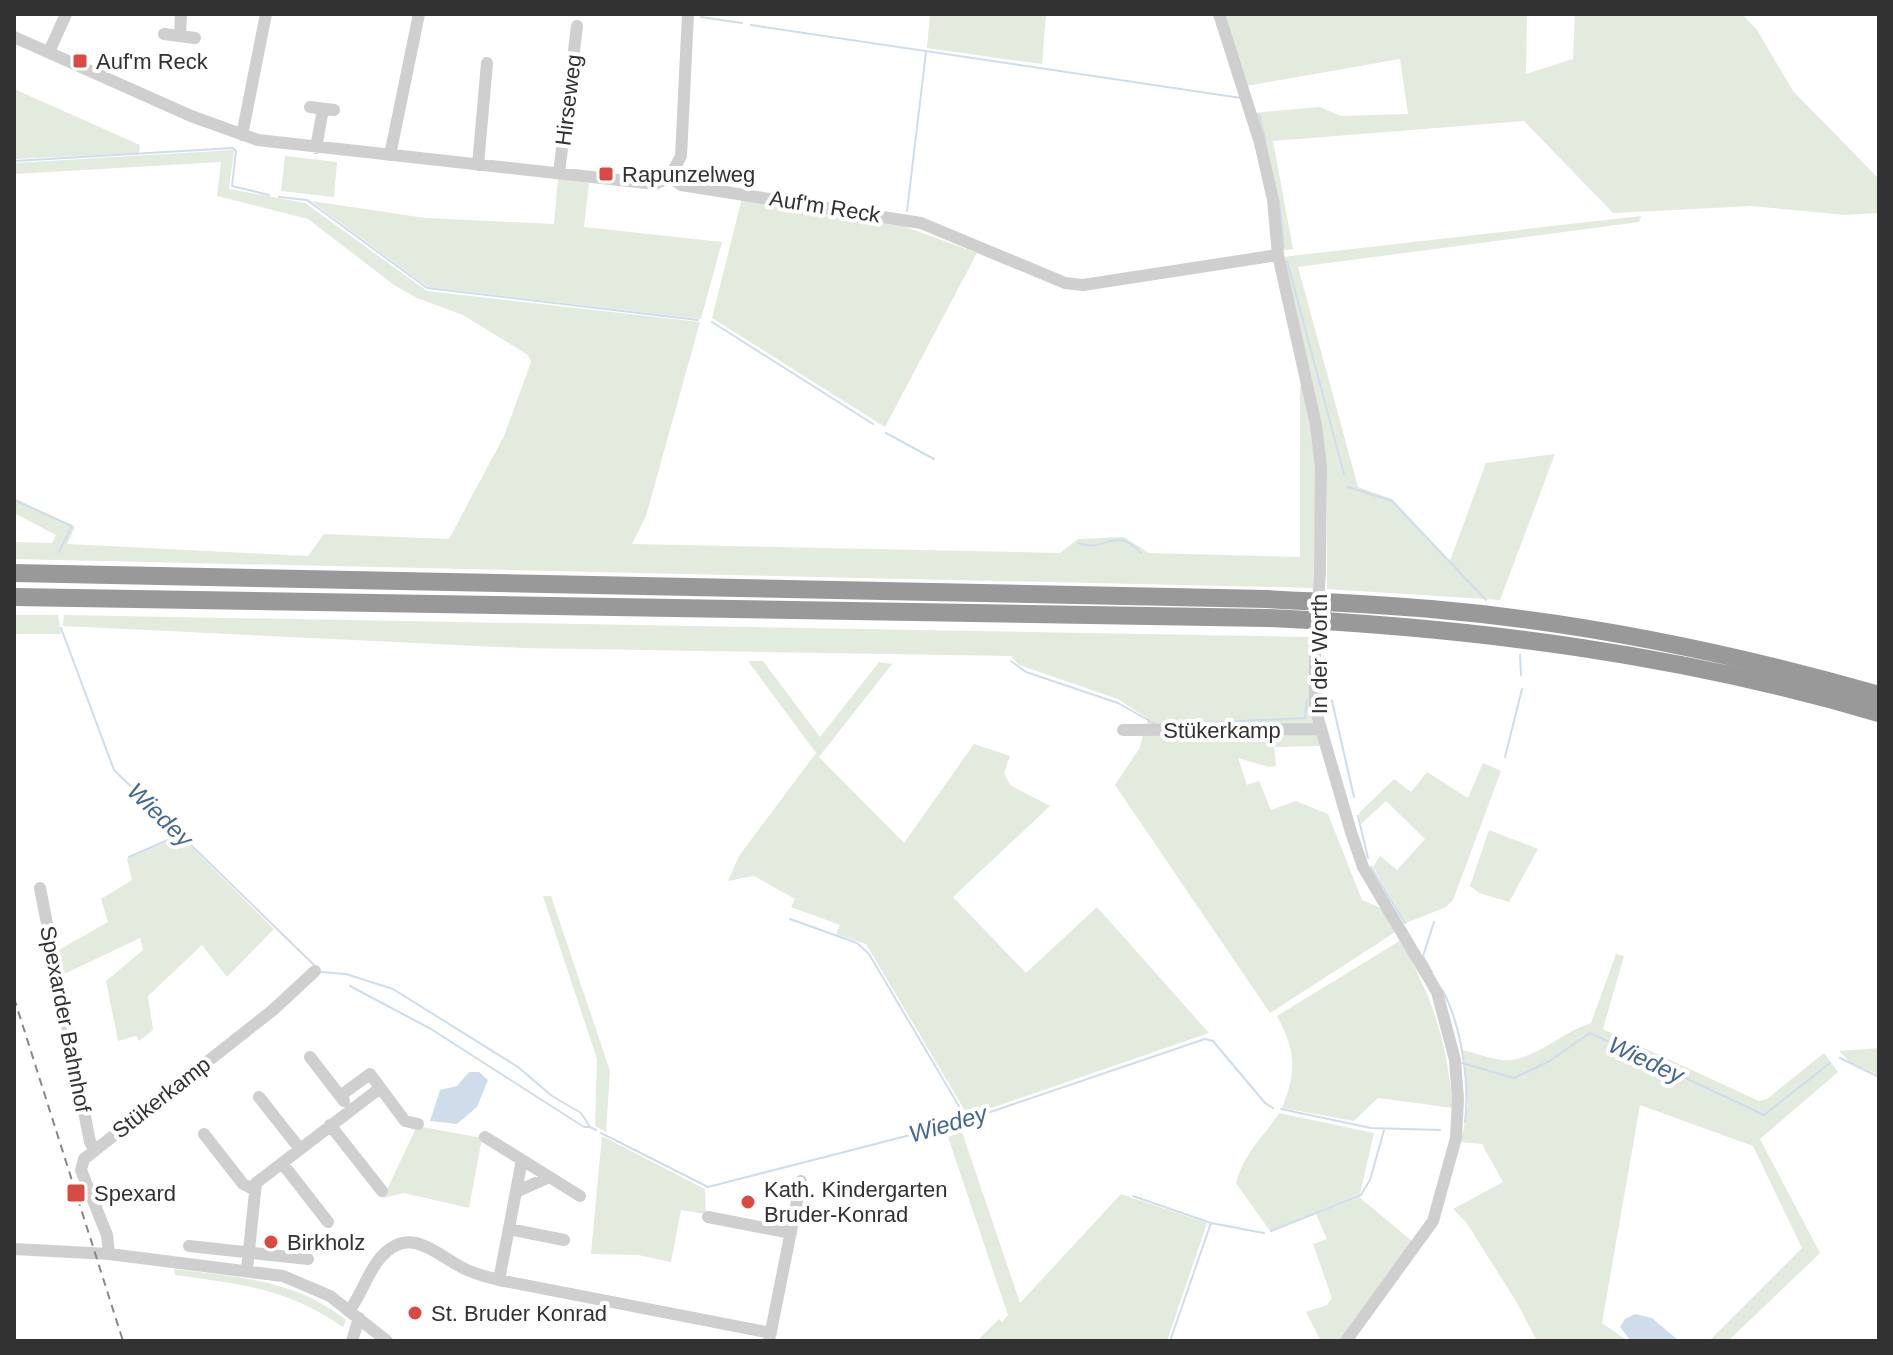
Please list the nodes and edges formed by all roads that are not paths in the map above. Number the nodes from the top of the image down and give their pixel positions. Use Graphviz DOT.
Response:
graph roads {
  1 [pos="66,14"];
  2 [pos="181,14"];
  3 [pos="266,14"];
  4 [pos="419,14"];
  5 [pos="688,14"];
  6 [pos="1219,14"];
  7 [pos="577,26"];
  8 [pos="164,34"];
  9 [pos="180,36"];
  10 [pos="14,37"];
  11 [pos="195,38"];
  12 [pos="49,52"];
  13 [pos="487,63"];
  14 [pos="323,109"];
  15 [pos="242,135"];
  16 [pos="316,148"];
  17 [pos="390,155"];
  18 [pos="478,165"];
  19 [pos="559,173"];
  20 [pos="670,177"];
  21 [pos="1278,255"];
  22 [pos="14,573"];
  23 [pos="14,597"];
  24 [pos="1879,695"];
  25 [pos="1879,713"];
  26 [pos="1320,729"];
  27 [pos="1123,730"];
  28 [pos="40,888"];
  29 [pos="315,971"];
  30 [pos="310,1057"];
  31 [pos="380,1088"];
  32 [pos="340,1096"];
  33 [pos="259,1097"];
  34 [pos="351,1110"];
  35 [pos="418,1124"];
  36 [pos="330,1125"];
  37 [pos="204,1134"];
  38 [pos="485,1137"];
  39 [pos="94,1149"];
  40 [pos="300,1149"];
  41 [pos="522,1160"];
  42 [pos="282,1163"];
  43 [pos="549,1177"];
  44 [pos="801,1181"];
  45 [pos="255,1190"];
  46 [pos="382,1191"];
  47 [pos="516,1192"];
  48 [pos="580,1196"];
  49 [pos="708,1217"];
  50 [pos="328,1222"];
  51 [pos="509,1229"];
  52 [pos="791,1233"];
  53 [pos="564,1240"];
  54 [pos="189,1246"];
  55 [pos="14,1249"];
  56 [pos="50,1249"];
  57 [pos="250,1253"];
  58 [pos="109,1254"];
  59 [pos="14,1257"];
  60 [pos="308,1259"];
  61 [pos="247,1269"];
  62 [pos="499,1280"];
  63 [pos="354,1314"];
  64 [pos="770,1337"];
  65 [pos="352,1341"];
  66 [pos="387,1341"];
  67 [pos="1346,1341"];
  1 -- 12 [label="street"];
  2 -- 9 [label="street"];
  3 -- 15 [label="street"];
  4 -- 17 [label="street"];
  5 -- 20 [label="street"];
  6 -- 21 [label="street, In der Worth"];
  7 -- 19 [label="street, Hirseweg"];
  8 -- 9 [label="street"];
  9 -- 11 [label="street"];
  10 -- 12 [label="street, Auf'm Reck"];
  12 -- 15 [label="street, Auf'm Reck"];
  13 -- 18 [label="street"];
  14 -- 16 [label="street"];
  15 -- 16 [label="street, Auf'm Reck"];
  16 -- 17 [label="street, Auf'm Reck"];
  17 -- 18 [label="street, Auf'm Reck"];
  18 -- 19 [label="street, Auf'm Reck"];
  19 -- 20 [label="street, Auf'm Reck"];
  20 -- 21 [label="street, Auf'm Reck"];
  21 -- 26 [label="street, In der Worth, bridge"];
  22 -- 24 [label="highway"];
  23 -- 25 [label="highway"];
  26 -- 27 [label="street, Stükerkamp"];
  26 -- 67 [label="street, In der Worth"];
  28 -- 39 [label="street, Spexarder Bahnhof"];
  29 -- 39 [label="street, Stükerkamp"];
  30 -- 32 [label="street"];
  31 -- 32 [label="street"];
  31 -- 34 [label="street"];
  31 -- 35 [label="street"];
  32 -- 34 [label="street"];
  33 -- 40 [label="street"];
  34 -- 36 [label="street"];
  36 -- 40 [label="street"];
  36 -- 46 [label="street"];
  37 -- 45 [label="street"];
  38 -- 41 [label="street"];
  39 -- 58 [label="street, Stükerkamp"];
  40 -- 42 [label="street"];
  41 -- 43 [label="street"];
  41 -- 47 [label="street"];
  42 -- 45 [label="street"];
  42 -- 50 [label="street"];
  43 -- 47 [label="street"];
  43 -- 48 [label="street"];
  44 -- 52 [label="street"];
  45 -- 57 [label="street"];
  47 -- 51 [label="street"];
  49 -- 52 [label="street"];
  51 -- 53 [label="street"];
  51 -- 62 [label="street"];
  52 -- 64 [label="street"];
  54 -- 57 [label="street"];
  55 -- 56 [label="street"];
  56 -- 58 [label="street"];
  56 -- 59 [label="street"];
  57 -- 60 [label="street"];
  57 -- 61 [label="street"];
  58 -- 61 [label="street"];
  61 -- 63 [label="street"];
  62 -- 63 [label="street"];
  62 -- 64 [label="street"];
  63 -- 65 [label="street"];
  63 -- 66 [label="street"];
}
